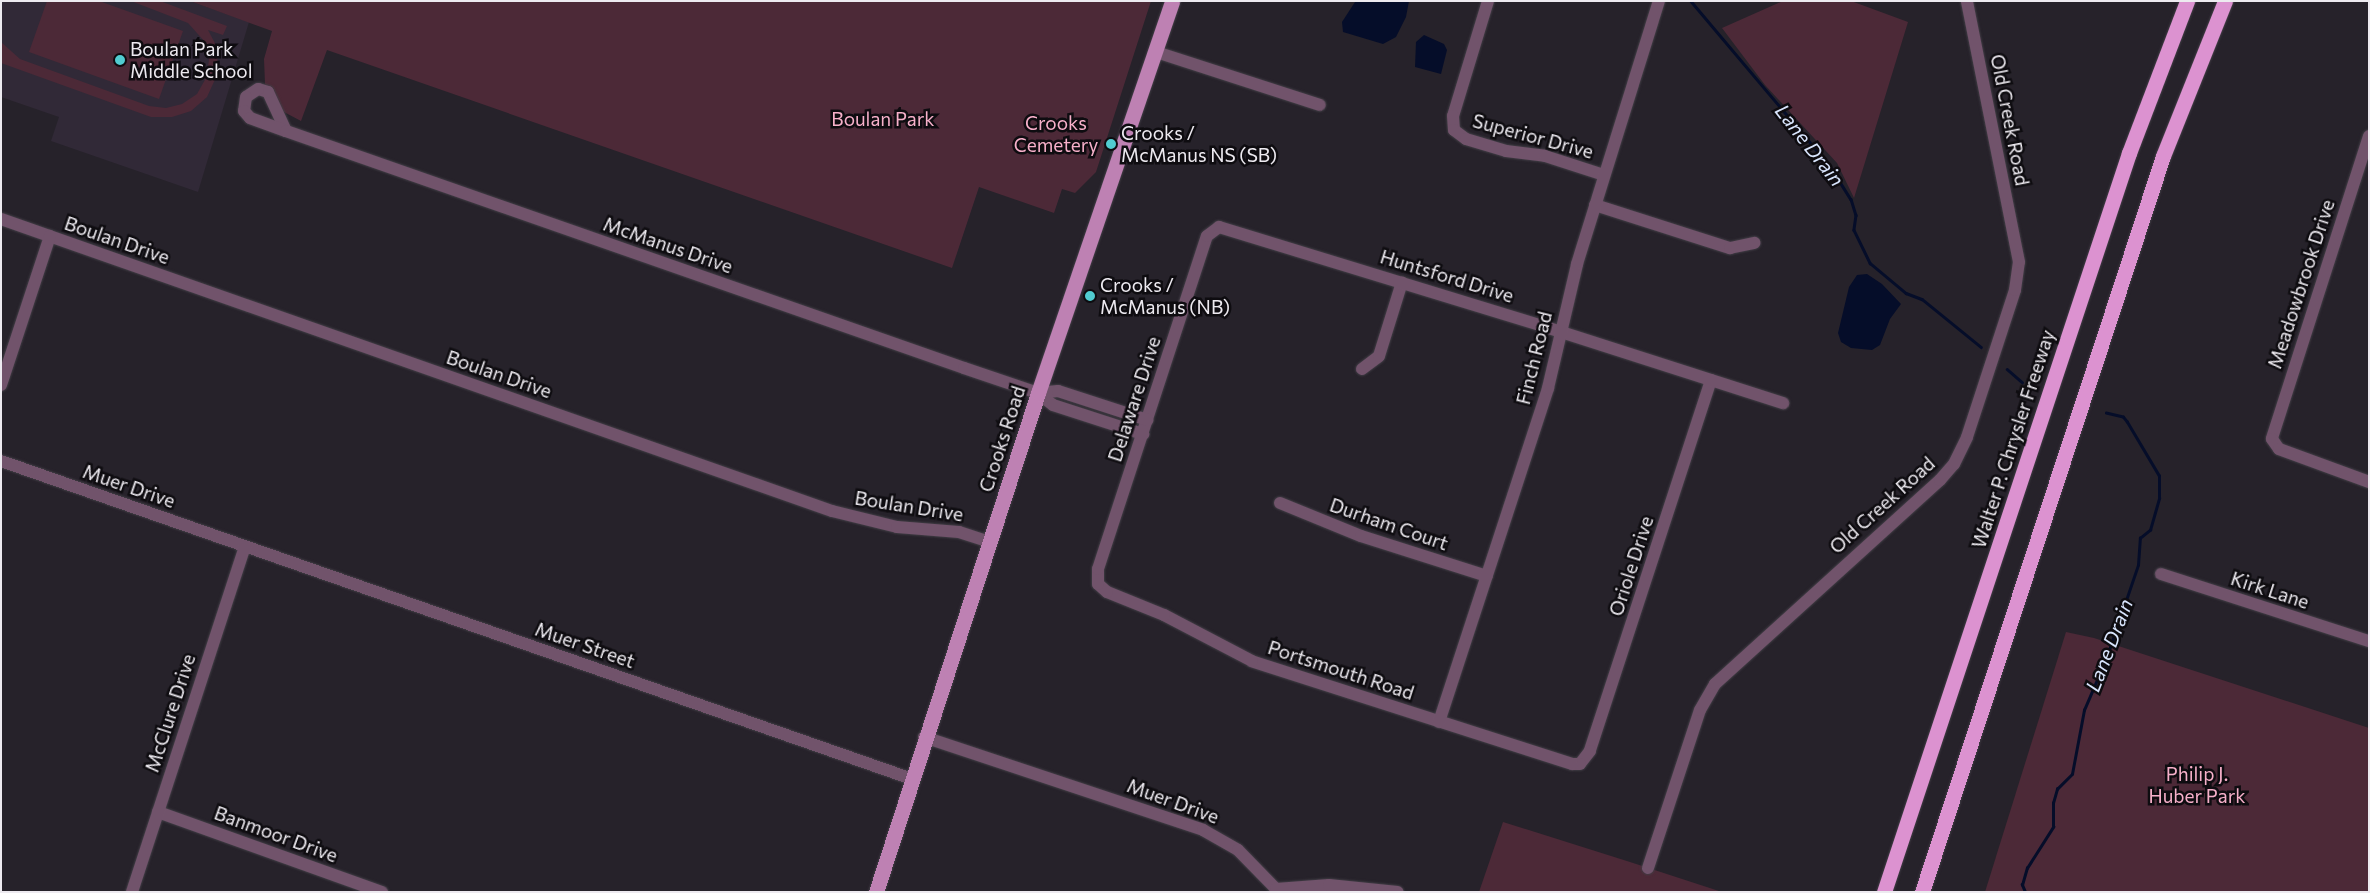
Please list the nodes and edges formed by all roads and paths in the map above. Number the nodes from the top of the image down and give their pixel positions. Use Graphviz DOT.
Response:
graph roads {
  1 [pos="1172,1"];
  2 [pos="1488,1"];
  3 [pos="1659,1"];
  4 [pos="1967,1"];
  5 [pos="2188,1"];
  6 [pos="2225,1"];
  7 [pos="1156,52"];
  8 [pos="1320,105"];
  9 [pos="286,130"];
  10 [pos="2369,136"];
  11 [pos="1604,175"];
  12 [pos="1594,205"];
  13 [pos="1,219"];
  14 [pos="1214,228"];
  15 [pos="50,236"];
  16 [pos="1754,243"];
  17 [pos="1402,282"];
  18 [pos="1560,331"];
  19 [pos="1362,369"];
  20 [pos="1711,380"];
  21 [pos="1,385"];
  22 [pos="1038,393"];
  23 [pos="1783,404"];
  24 [pos="1147,420"];
  25 [pos="1143,434"];
  26 [pos="1,461"];
  27 [pos="2369,482"];
  28 [pos="1280,503"];
  29 [pos="989,542"];
  30 [pos="245,547"];
  31 [pos="2161,574"];
  32 [pos="1487,576"];
  33 [pos="1098,584"];
  34 [pos="2369,641"];
  35 [pos="1439,722"];
  36 [pos="924,738"];
  37 [pos="1583,762"];
  38 [pos="912,779"];
  39 [pos="158,812"];
  40 [pos="1648,868"];
  41 [pos="1277,890"];
  42 [pos="132,892"];
  43 [pos="382,892"];
  44 [pos="876,892"];
  45 [pos="1398,892"];
  46 [pos="1884,892"];
  47 [pos="1922,892"];
  1 -- 7 [label="main road, Crooks Road"];
  2 -- 11 [label="street, Superior Drive"];
  3 -- 11 [label="street, Finch Road"];
  4 -- 40 [label="street, Old Creek Road"];
  5 -- 46 [label="highway, Walter P. Chrysler Freeway"];
  6 -- 47 [label="highway"];
  7 -- 8 [label="street"];
  7 -- 22 [label="main road, Crooks Road"];
  9 -- 22 [label="street, McManus Drive"];
  10 -- 27 [label="street, Meadowbrook Drive"];
  11 -- 12 [label="street, Finch Road"];
  12 -- 16 [label="street"];
  12 -- 18 [label="street, Finch Road"];
  13 -- 15 [label="street, Boulan Drive"];
  14 -- 17 [label="street, Huntsford Drive"];
  14 -- 24 [label="street, Delaware Drive"];
  15 -- 21 [label="street"];
  15 -- 29 [label="street, Boulan Drive"];
  17 -- 18 [label="street, Huntsford Drive"];
  17 -- 19 [label="street"];
  18 -- 20 [label="street, Huntsford Drive"];
  18 -- 32 [label="street, Finch Road"];
  20 -- 23 [label="street, Huntsford Drive"];
  20 -- 37 [label="street, Oriole Drive"];
  22 -- 24 [label="street"];
  22 -- 25 [label="street"];
  22 -- 29 [label="main road, Crooks Road"];
  24 -- 25 [label="street, Delaware Drive"];
  25 -- 33 [label="street, Delaware Drive"];
  26 -- 30 [label="street, Muer Drive"];
  28 -- 32 [label="street, Durham Court"];
  29 -- 36 [label="main road, Crooks Road"];
  30 -- 38 [label="street, Muer Street"];
  30 -- 39 [label="street, McClure Drive"];
  31 -- 34 [label="street, Kirk Lane"];
  32 -- 35 [label="street, Finch Road"];
  33 -- 35 [label="street, Portsmouth Road"];
  35 -- 37 [label="street, Portsmouth Road"];
  36 -- 38 [label="main road, Crooks Road"];
  36 -- 41 [label="street, Muer Drive"];
  38 -- 44 [label="main road, Crooks Road"];
  39 -- 42 [label="street, McClure Drive"];
  39 -- 43 [label="street, Banmoor Drive"];
  41 -- 45 [label="street, Muer Drive"];
}
